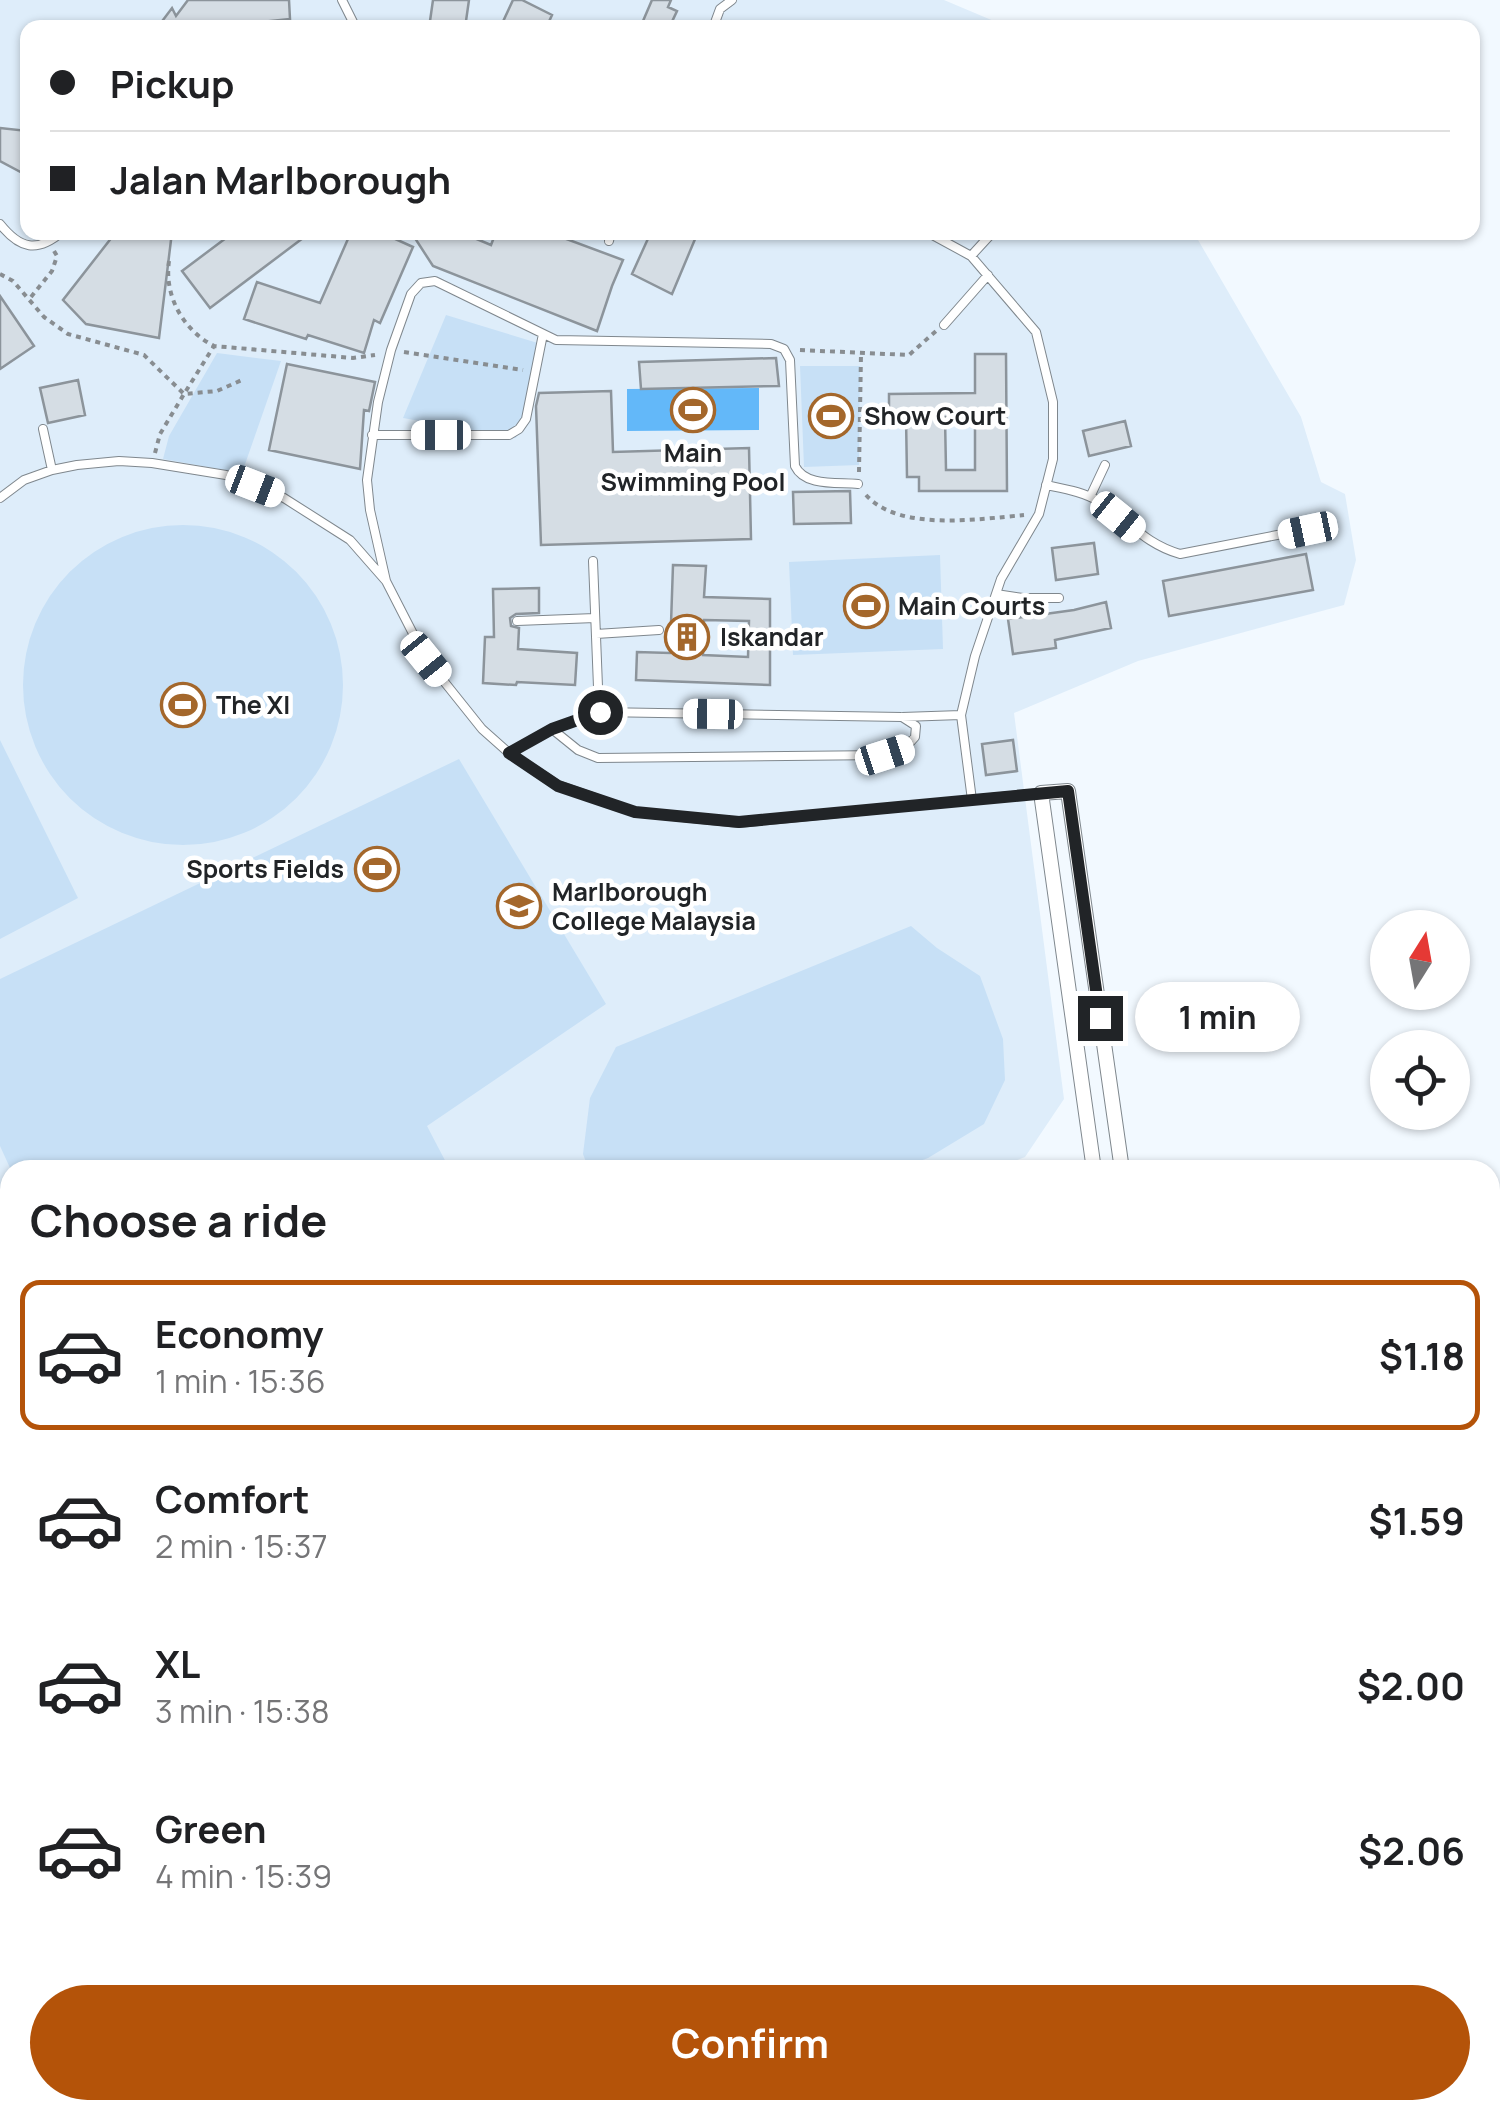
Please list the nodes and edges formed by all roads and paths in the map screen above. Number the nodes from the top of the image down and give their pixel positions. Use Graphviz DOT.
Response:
graph roads {
  1 [pos="732,0"];
  2 [pos="716,20"];
  3 [pos="0,224"];
  4 [pos="52,240"];
  5 [pos="941,240"];
  6 [pos="986,240"];
  7 [pos="50,242"];
  8 [pos="971,256"];
  9 [pos="169,262"];
  10 [pos="0,274"];
  11 [pos="988,275"];
  12 [pos="30,298"];
  13 [pos="944,325"];
  14 [pos="543,334"];
  15 [pos="214,346"];
  16 [pos="391,350"];
  17 [pos="784,350"];
  18 [pos="861,354"];
  19 [pos="535,372"];
  20 [pos="242,380"];
  21 [pos="184,394"];
  22 [pos="44,429"];
  23 [pos="372,435"];
  24 [pos="152,463"];
  25 [pos="1105,465"];
  26 [pos="52,470"];
  27 [pos="858,484"];
  28 [pos="1046,485"];
  29 [pos="1090,497"];
  30 [pos="0,498"];
  31 [pos="1039,514"];
  32 [pos="1308,530"];
  33 [pos="593,561"];
  34 [pos="386,581"];
  35 [pos="996,594"];
  36 [pos="1059,598"];
  37 [pos="596,618"];
  38 [pos="517,621"];
  39 [pos="659,630"];
  40 [pos="596,634"];
  41 [pos="600,712"];
  42 [pos="961,714"];
  43 [pos="902,717"];
  44 [pos="552,729"];
  45 [pos="509,753"];
  46 [pos="1041,793"];
  47 [pos="972,800"];
  48 [pos="1093,1160"];
  49 [pos="1121,1160"];
  1 -- 2 [label="lane"];
  3 -- 7 [label="lane"];
  4 -- 7 [label="lane"];
  5 -- 8 [label="lane"];
  6 -- 8 [label="lane"];
  7 -- 12 [label="path"];
  8 -- 11 [label="lane"];
  9 -- 15 [label="path"];
  10 -- 12 [label="path"];
  11 -- 13 [label="lane"];
  11 -- 28 [label="lane"];
  12 -- 21 [label="path"];
  13 -- 18 [label="path"];
  14 -- 16 [label="lane"];
  14 -- 17 [label="lane"];
  14 -- 19 [label="lane"];
  15 -- 16 [label="path"];
  15 -- 21 [label="path"];
  16 -- 19 [label="path"];
  16 -- 23 [label="lane"];
  17 -- 18 [label="path"];
  17 -- 27 [label="lane"];
  18 -- 27 [label="path"];
  19 -- 23 [label="lane"];
  20 -- 21 [label="path"];
  21 -- 24 [label="path"];
  22 -- 26 [label="lane"];
  23 -- 34 [label="lane"];
  24 -- 26 [label="lane"];
  24 -- 34 [label="lane"];
  25 -- 29 [label="lane"];
  26 -- 30 [label="lane"];
  27 -- 31 [label="path"];
  28 -- 29 [label="lane"];
  28 -- 31 [label="lane"];
  29 -- 32 [label="lane"];
  31 -- 35 [label="lane"];
  33 -- 37 [label="lane"];
  34 -- 45 [label="lane"];
  35 -- 36 [label="lane"];
  35 -- 42 [label="lane"];
  37 -- 38 [label="lane"];
  37 -- 40 [label="lane"];
  39 -- 40 [label="lane"];
  40 -- 41 [label="lane"];
  41 -- 43 [label="lane"];
  41 -- 44 [label="lane"];
  42 -- 43 [label="lane"];
  42 -- 47 [label="lane"];
  43 -- 44 [label="lane"];
  44 -- 45 [label="lane"];
  45 -- 47 [label="lane"];
  46 -- 47 [label="lane"];
  46 -- 48 [label="street"];
  46 -- 49 [label="street"];
}
